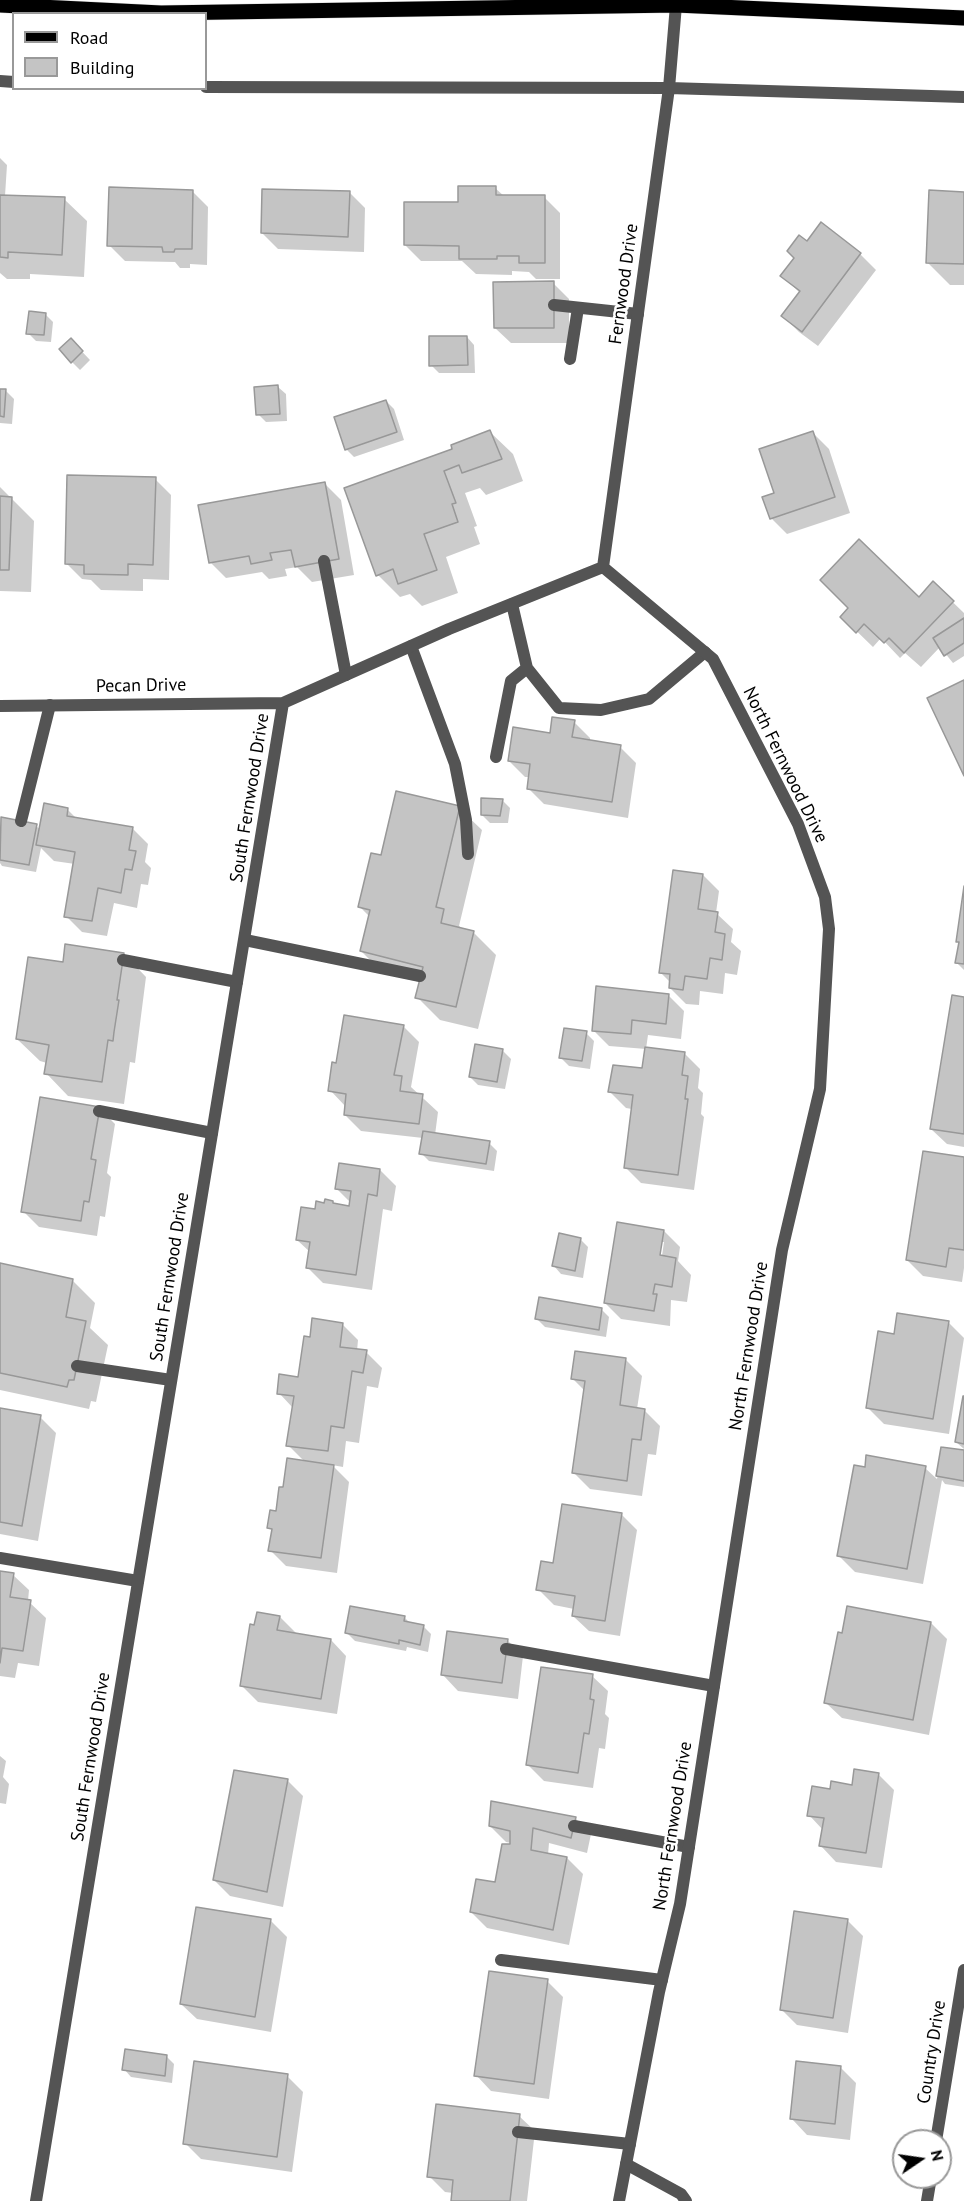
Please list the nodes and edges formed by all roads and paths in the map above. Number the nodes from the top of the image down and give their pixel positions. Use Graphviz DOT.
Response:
graph roads {
  1 [pos="0,4"];
  2 [pos="676,5"];
  3 [pos="143,12"];
  4 [pos="207,12"];
  5 [pos="964,18"];
  6 [pos="207,87"];
  7 [pos="669,87"];
  8 [pos="964,97"];
  9 [pos="554,305"];
  10 [pos="578,308"];
  11 [pos="638,314"];
  12 [pos="570,359"];
  13 [pos="324,561"];
  14 [pos="603,567"];
  15 [pos="512,604"];
  16 [pos="411,646"];
  17 [pos="705,652"];
  18 [pos="527,668"];
  19 [pos="345,675"];
  20 [pos="283,703"];
  21 [pos="50,705"];
  22 [pos="0,706"];
  23 [pos="496,757"];
  24 [pos="21,821"];
  25 [pos="468,854"];
  26 [pos="245,940"];
  27 [pos="123,960"];
  28 [pos="420,976"];
  29 [pos="237,982"];
  30 [pos="99,1111"];
  31 [pos="212,1133"];
  32 [pos="77,1366"];
  33 [pos="171,1380"];
  34 [pos="0,1558"];
  35 [pos="138,1581"];
  36 [pos="506,1649"];
  37 [pos="714,1686"];
  38 [pos="574,1826"];
  39 [pos="689,1847"];
  40 [pos="501,1960"];
  41 [pos="964,1970"];
  42 [pos="662,1980"];
  43 [pos="938,2129"];
  44 [pos="518,2132"];
  45 [pos="630,2144"];
  46 [pos="626,2164"];
  47 [pos="36,2201"];
  48 [pos="619,2201"];
  49 [pos="686,2201"];
  1 -- 3 [label="main road"];
  2 -- 4 [label="main road"];
  2 -- 5 [label="main road"];
  2 -- 7 [label="street, Fernwood Drive"];
  6 -- 7 [label="street"];
  7 -- 8 [label="street"];
  7 -- 11 [label="street, Fernwood Drive"];
  9 -- 10 [label="street"];
  10 -- 11 [label="street"];
  10 -- 12 [label="street"];
  11 -- 14 [label="street, Fernwood Drive"];
  13 -- 19 [label="street"];
  14 -- 15 [label="street, South Fernwood Drive"];
  14 -- 17 [label="street, North Fernwood Drive"];
  15 -- 16 [label="street, South Fernwood Drive"];
  15 -- 18 [label="street"];
  16 -- 19 [label="street, South Fernwood Drive"];
  16 -- 25 [label="street"];
  17 -- 18 [label="street"];
  17 -- 37 [label="street, North Fernwood Drive"];
  18 -- 23 [label="street"];
  19 -- 20 [label="street, South Fernwood Drive"];
  20 -- 21 [label="street, Pecan Drive"];
  20 -- 26 [label="street, South Fernwood Drive"];
  21 -- 22 [label="street, Pecan Drive"];
  21 -- 24 [label="street"];
  26 -- 28 [label="street"];
  26 -- 29 [label="street, South Fernwood Drive"];
  27 -- 29 [label="street"];
  29 -- 31 [label="street, South Fernwood Drive"];
  30 -- 31 [label="street"];
  31 -- 33 [label="street, South Fernwood Drive"];
  32 -- 33 [label="street"];
  33 -- 35 [label="street, South Fernwood Drive"];
  34 -- 35 [label="street"];
  35 -- 47 [label="street, South Fernwood Drive"];
  36 -- 37 [label="street"];
  37 -- 39 [label="street, North Fernwood Drive"];
  38 -- 39 [label="street"];
  39 -- 42 [label="street, North Fernwood Drive"];
  40 -- 42 [label="street"];
  41 -- 43 [label="street, Country Drive"];
  42 -- 45 [label="street, North Fernwood Drive"];
  44 -- 45 [label="street"];
  45 -- 46 [label="street, North Fernwood Drive"];
  46 -- 48 [label="street, North Fernwood Drive"];
  46 -- 49 [label="street"];
}
